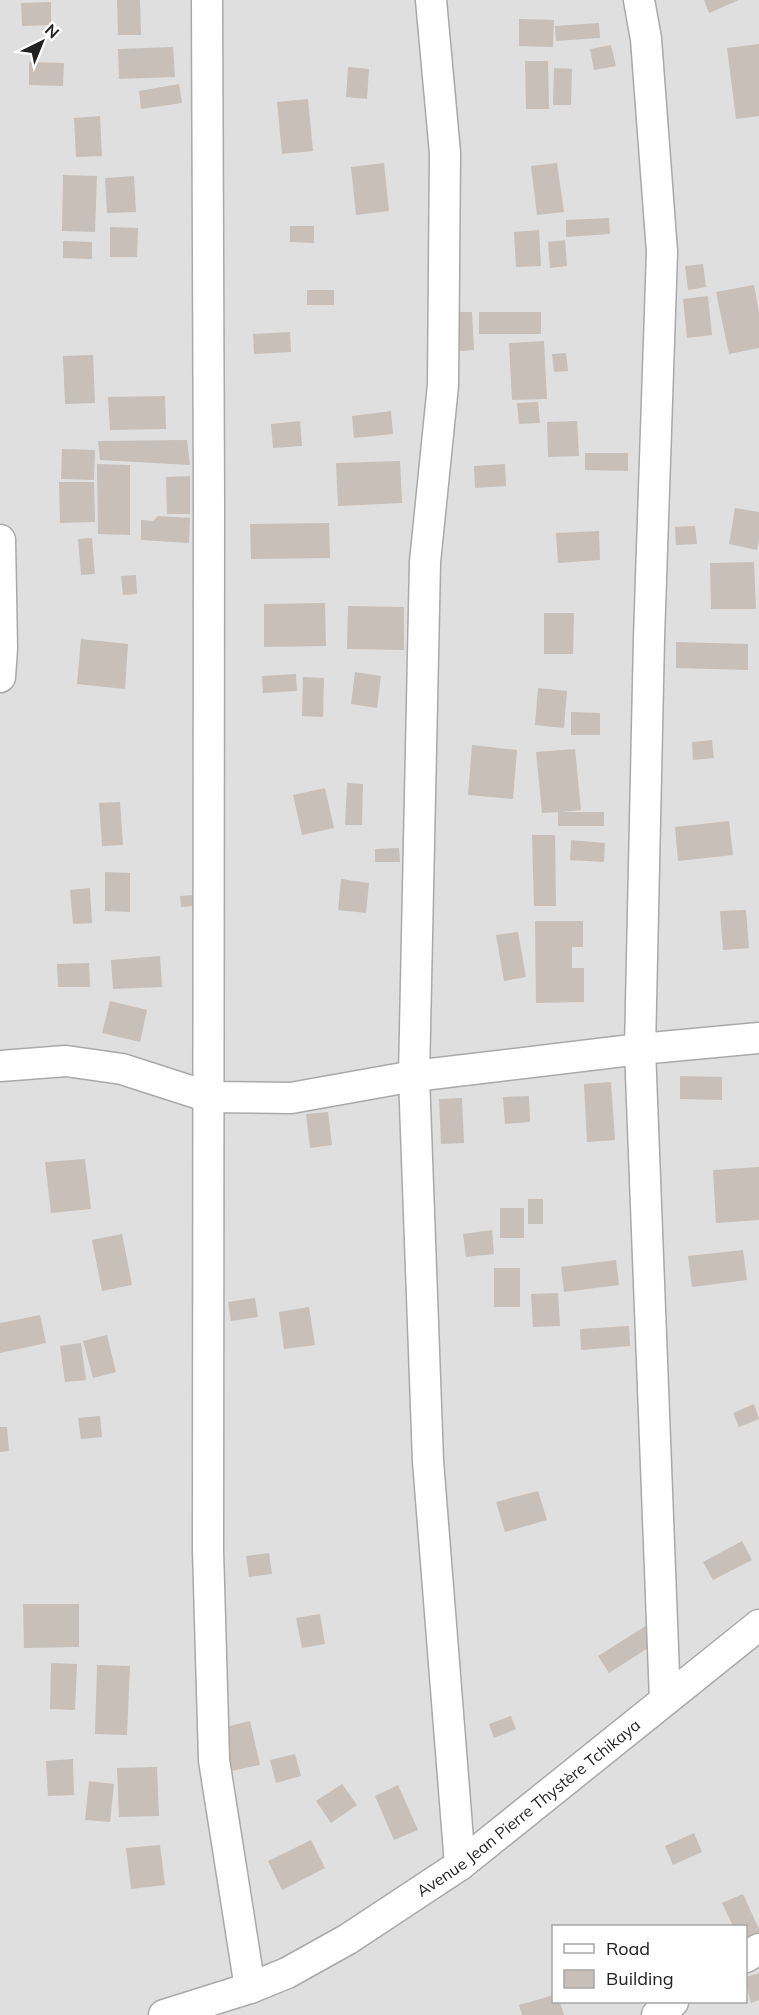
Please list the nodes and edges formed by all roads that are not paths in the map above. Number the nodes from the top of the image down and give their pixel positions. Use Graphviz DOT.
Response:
graph roads {
  1 [pos="207,0"];
  2 [pos="431,0"];
  3 [pos="639,0"];
  4 [pos="0,540"];
  5 [pos="0,677"];
  6 [pos="759,1038"];
  7 [pos="640,1049"];
  8 [pos="0,1066"];
  9 [pos="414,1076"];
  10 [pos="209,1097"];
  11 [pos="759,1626"];
  12 [pos="665,1701"];
  13 [pos="460,1865"];
  14 [pos="250,1988"];
  15 [pos="671,2003"];
  16 [pos="164,2015"];
  17 [pos="657,2015"];
  1 -- 10 [label="street"];
  2 -- 9 [label="street"];
  3 -- 7 [label="street"];
  4 -- 5 [label="street"];
  6 -- 7 [label="street"];
  7 -- 9 [label="street"];
  7 -- 12 [label="street"];
  8 -- 10 [label="street"];
  9 -- 10 [label="street"];
  9 -- 13 [label="street"];
  10 -- 14 [label="street"];
  11 -- 12 [label="street, Avenue Jean Pierre Thystère Tchikaya"];
  12 -- 13 [label="street, Avenue Jean Pierre Thystère Tchikaya"];
  13 -- 14 [label="street, Avenue Jean Pierre Thystère Tchikaya"];
  14 -- 16 [label="street, Avenue Jean Pierre Thystère Tchikaya"];
  15 -- 17 [label="street"];
}
